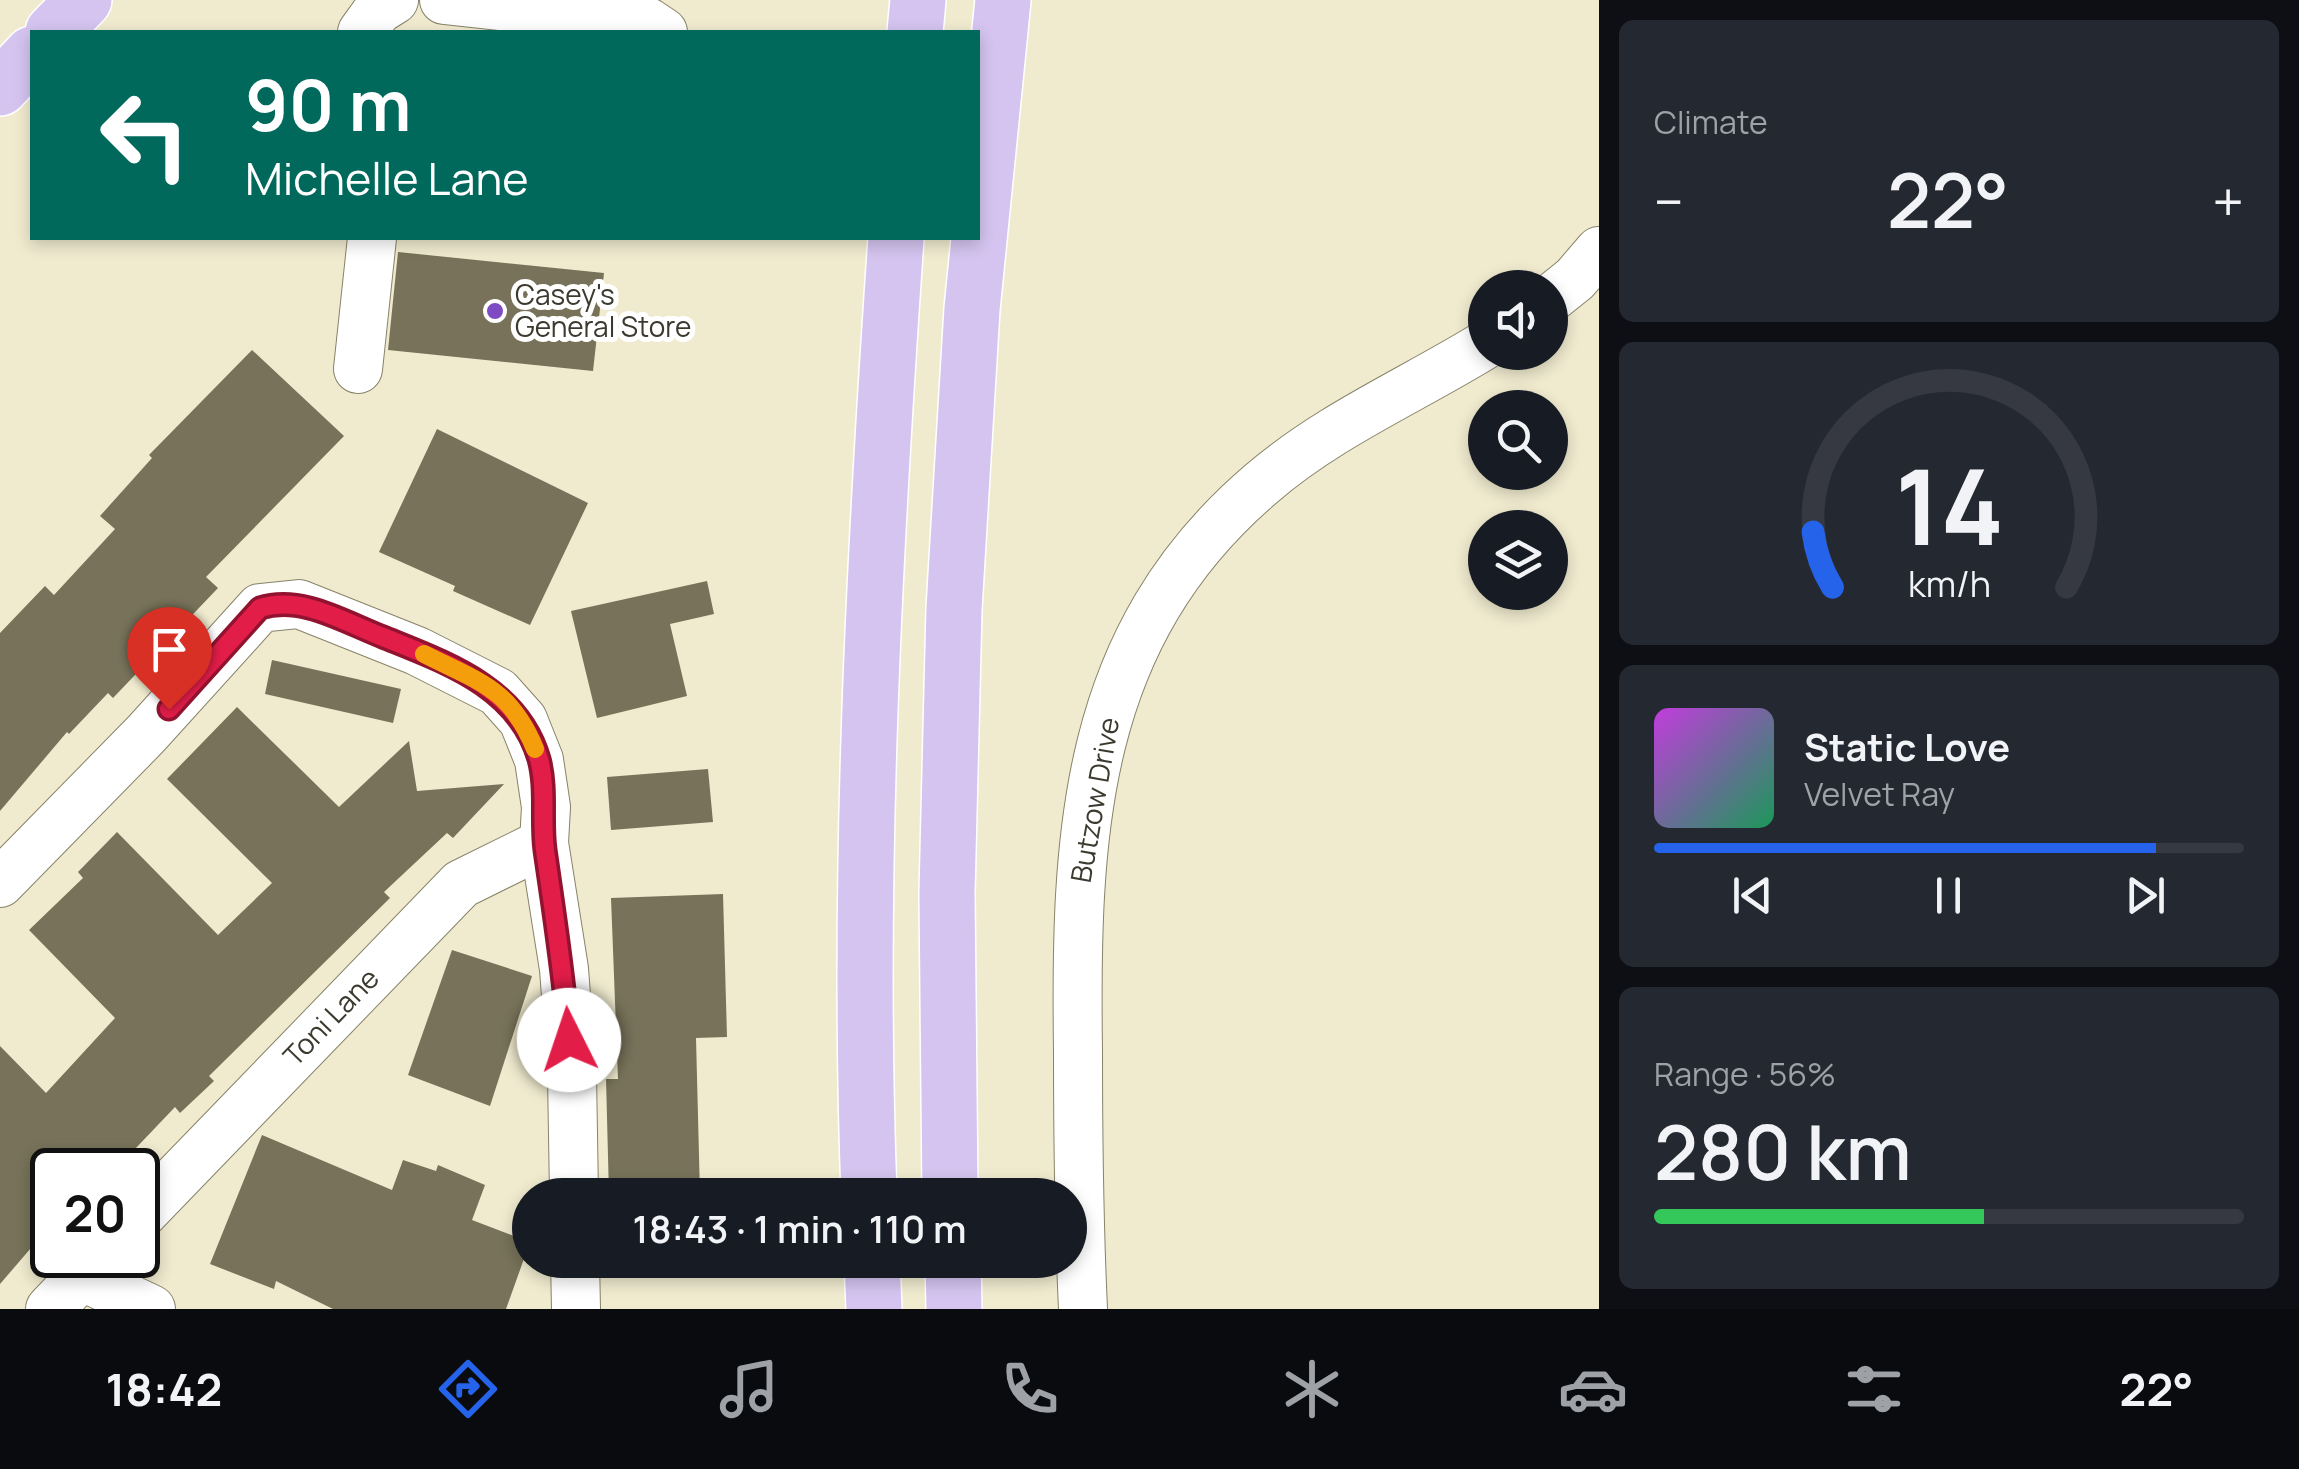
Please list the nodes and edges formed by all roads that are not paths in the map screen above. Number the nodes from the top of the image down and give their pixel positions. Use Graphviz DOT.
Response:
graph roads {
  1 [pos="84,0"];
  2 [pos="394,0"];
  3 [pos="444,0"];
  4 [pos="918,0"];
  5 [pos="1004,0"];
  6 [pos="55,30"];
  7 [pos="363,30"];
  8 [pos="660,30"];
  9 [pos="915,30"];
  10 [pos="30,56"];
  11 [pos="0,88"];
  12 [pos="980,232"];
  13 [pos="372,240"];
  14 [pos="896,240"];
  15 [pos="979,240"];
  16 [pos="1599,251"];
  17 [pos="1568,285"];
  18 [pos="1468,355"];
  19 [pos="358,369"];
  20 [pos="544,843"];
  21 [pos="0,882"];
  22 [pos="574,1178"];
  23 [pos="868,1178"];
  24 [pos="950,1178"];
  25 [pos="160,1195"];
  26 [pos="575,1278"];
  27 [pos="873,1278"];
  28 [pos="953,1278"];
  29 [pos="78,1280"];
  30 [pos="151,1309"];
  31 [pos="576,1309"];
  32 [pos="874,1309"];
  33 [pos="954,1309"];
  34 [pos="1083,1309"];
  1 -- 6 [label="main road"];
  2 -- 7 [label="street"];
  3 -- 8 [label="street"];
  4 -- 9 [label="main road"];
  5 -- 12 [label="main road"];
  10 -- 11 [label="main road"];
  13 -- 19 [label="street"];
  14 -- 23 [label="main road"];
  15 -- 24 [label="main road"];
  16 -- 17 [label="street"];
  18 -- 34 [label="street, Butzow Drive"];
  20 -- 21 [label="street"];
  20 -- 22 [label="street"];
  20 -- 25 [label="street, Toni Lane"];
  26 -- 31 [label="street"];
  27 -- 32 [label="main road"];
  28 -- 33 [label="main road"];
  29 -- 30 [label="street"];
}
